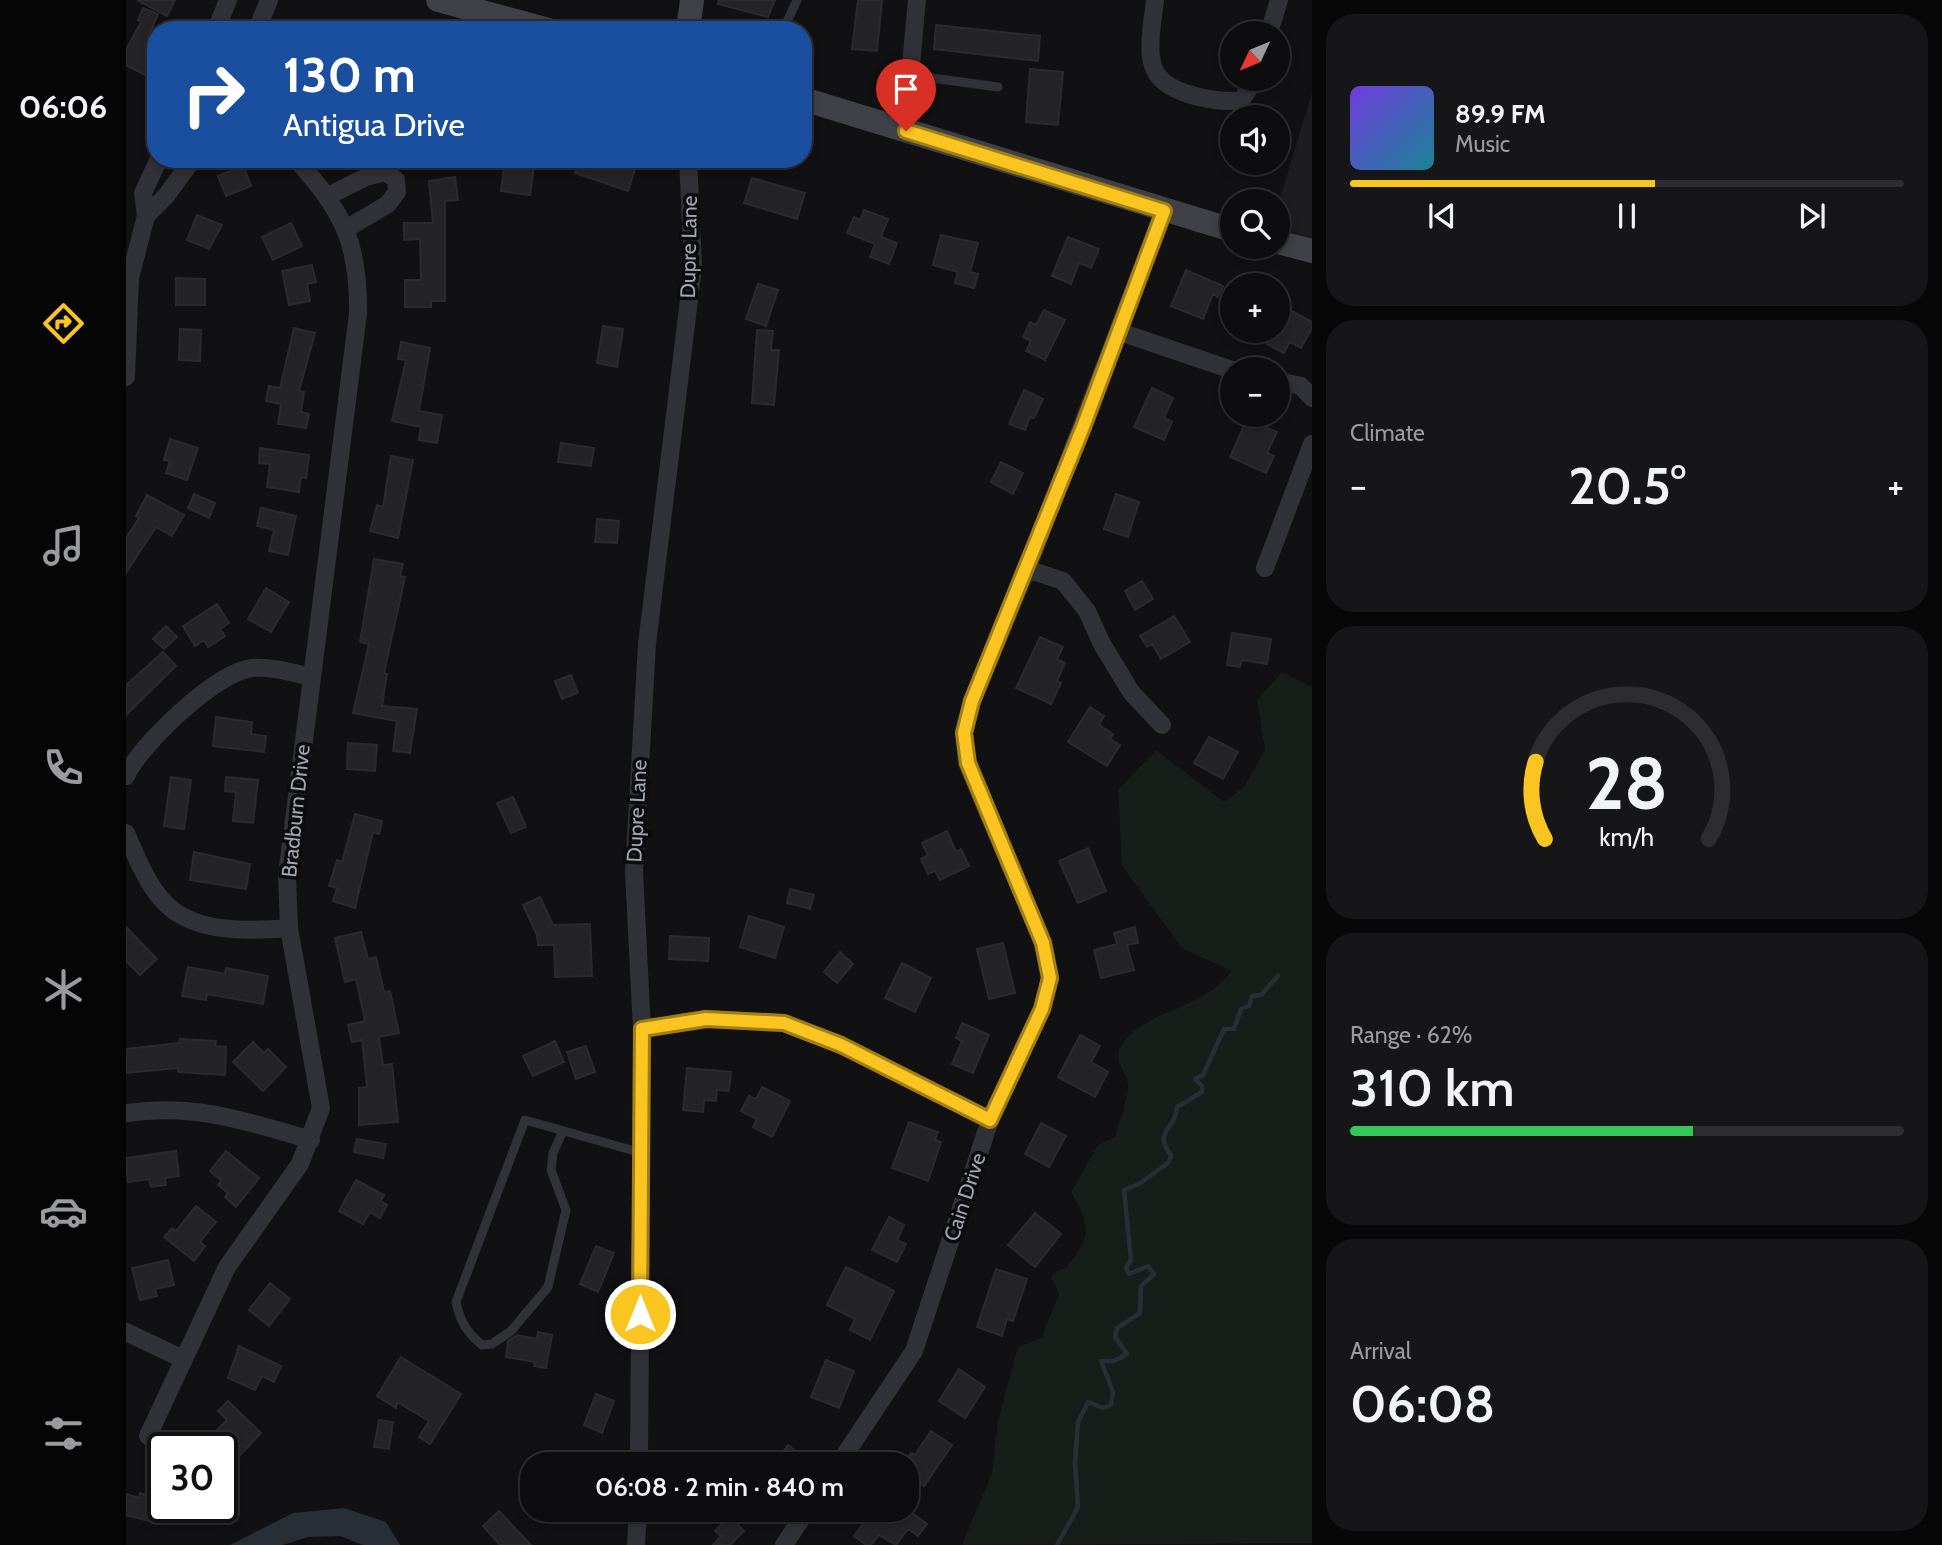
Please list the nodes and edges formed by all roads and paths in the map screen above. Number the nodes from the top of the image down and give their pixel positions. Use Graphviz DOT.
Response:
graph roads {
  1 [pos="228,0"];
  2 [pos="269,0"];
  3 [pos="438,0"];
  4 [pos="692,0"];
  5 [pos="797,0"];
  6 [pos="918,0"];
  7 [pos="1155,0"];
  8 [pos="1279,0"];
  9 [pos="220,21"];
  10 [pos="261,21"];
  11 [pos="516,21"];
  12 [pos="691,21"];
  13 [pos="787,21"];
  14 [pos="1273,21"];
  15 [pos="910,75"];
  16 [pos="998,87"];
  17 [pos="1247,91"];
  18 [pos="812,102"];
  19 [pos="155,168"];
  20 [pos="186,168"];
  21 [pos="304,168"];
  22 [pos="688,168"];
  23 [pos="328,195"];
  24 [pos="1164,211"];
  25 [pos="146,216"];
  26 [pos="1220,227"];
  27 [pos="346,229"];
  28 [pos="1290,245"];
  29 [pos="1312,251"];
  30 [pos="1120,332"];
  31 [pos="1220,366"];
  32 [pos="126,377"];
  33 [pos="1290,384"];
  34 [pos="1312,398"];
  35 [pos="1312,444"];
  36 [pos="1265,568"];
  37 [pos="1027,569"];
  38 [pos="311,677"];
  39 [pos="1162,724"];
  40 [pos="126,776"];
  41 [pos="126,833"];
  42 [pos="289,928"];
  43 [pos="642,1029"];
  44 [pos="126,1114"];
  45 [pos="990,1120"];
  46 [pos="563,1131"];
  47 [pos="312,1140"];
  48 [pos="642,1153"];
  49 [pos="126,1332"];
  50 [pos="183,1359"];
  51 [pos="150,1432"];
  52 [pos="639,1452"];
  53 [pos="847,1452"];
  54 [pos="637,1522"];
  55 [pos="799,1522"];
  56 [pos="636,1545"];
  57 [pos="784,1545"];
  1 -- 9 [label="street"];
  2 -- 10 [label="street"];
  3 -- 11 [label="main road"];
  4 -- 12 [label="main road"];
  5 -- 13 [label="lane"];
  6 -- 15 [label="street"];
  7 -- 17 [label="street"];
  8 -- 14 [label="street"];
  15 -- 16 [label="lane"];
  18 -- 24 [label="main road"];
  19 -- 25 [label="street"];
  20 -- 25 [label="street"];
  21 -- 23 [label="street, Bradburn Drive"];
  22 -- 43 [label="street, Dupre Lane"];
  23 -- 27 [label="street, Bradburn Drive"];
  23 -- 27 [label="street"];
  24 -- 26 [label="main road"];
  24 -- 30 [label="street, Cain Drive"];
  25 -- 32 [label="street"];
  27 -- 38 [label="street, Bradburn Drive"];
  28 -- 29 [label="main road"];
  30 -- 31 [label="street"];
  30 -- 37 [label="street, Cain Drive"];
  33 -- 34 [label="street"];
  35 -- 36 [label="street"];
  37 -- 39 [label="street"];
  37 -- 45 [label="street, Cain Drive"];
  38 -- 40 [label="street"];
  38 -- 42 [label="street, Bradburn Drive"];
  41 -- 42 [label="street"];
  42 -- 47 [label="street, Bradburn Drive"];
  43 -- 45 [label="street"];
  43 -- 48 [label="street, Dupre Lane"];
  44 -- 47 [label="street"];
  45 -- 53 [label="street, Cain Drive"];
  46 -- 46 [label="lane"];
  46 -- 48 [label="lane"];
  47 -- 50 [label="street, Bradburn Drive"];
  48 -- 52 [label="street, Dupre Lane"];
  49 -- 50 [label="street"];
  50 -- 51 [label="street, Bradburn Drive"];
  54 -- 56 [label="street"];
  55 -- 57 [label="street"];
}
